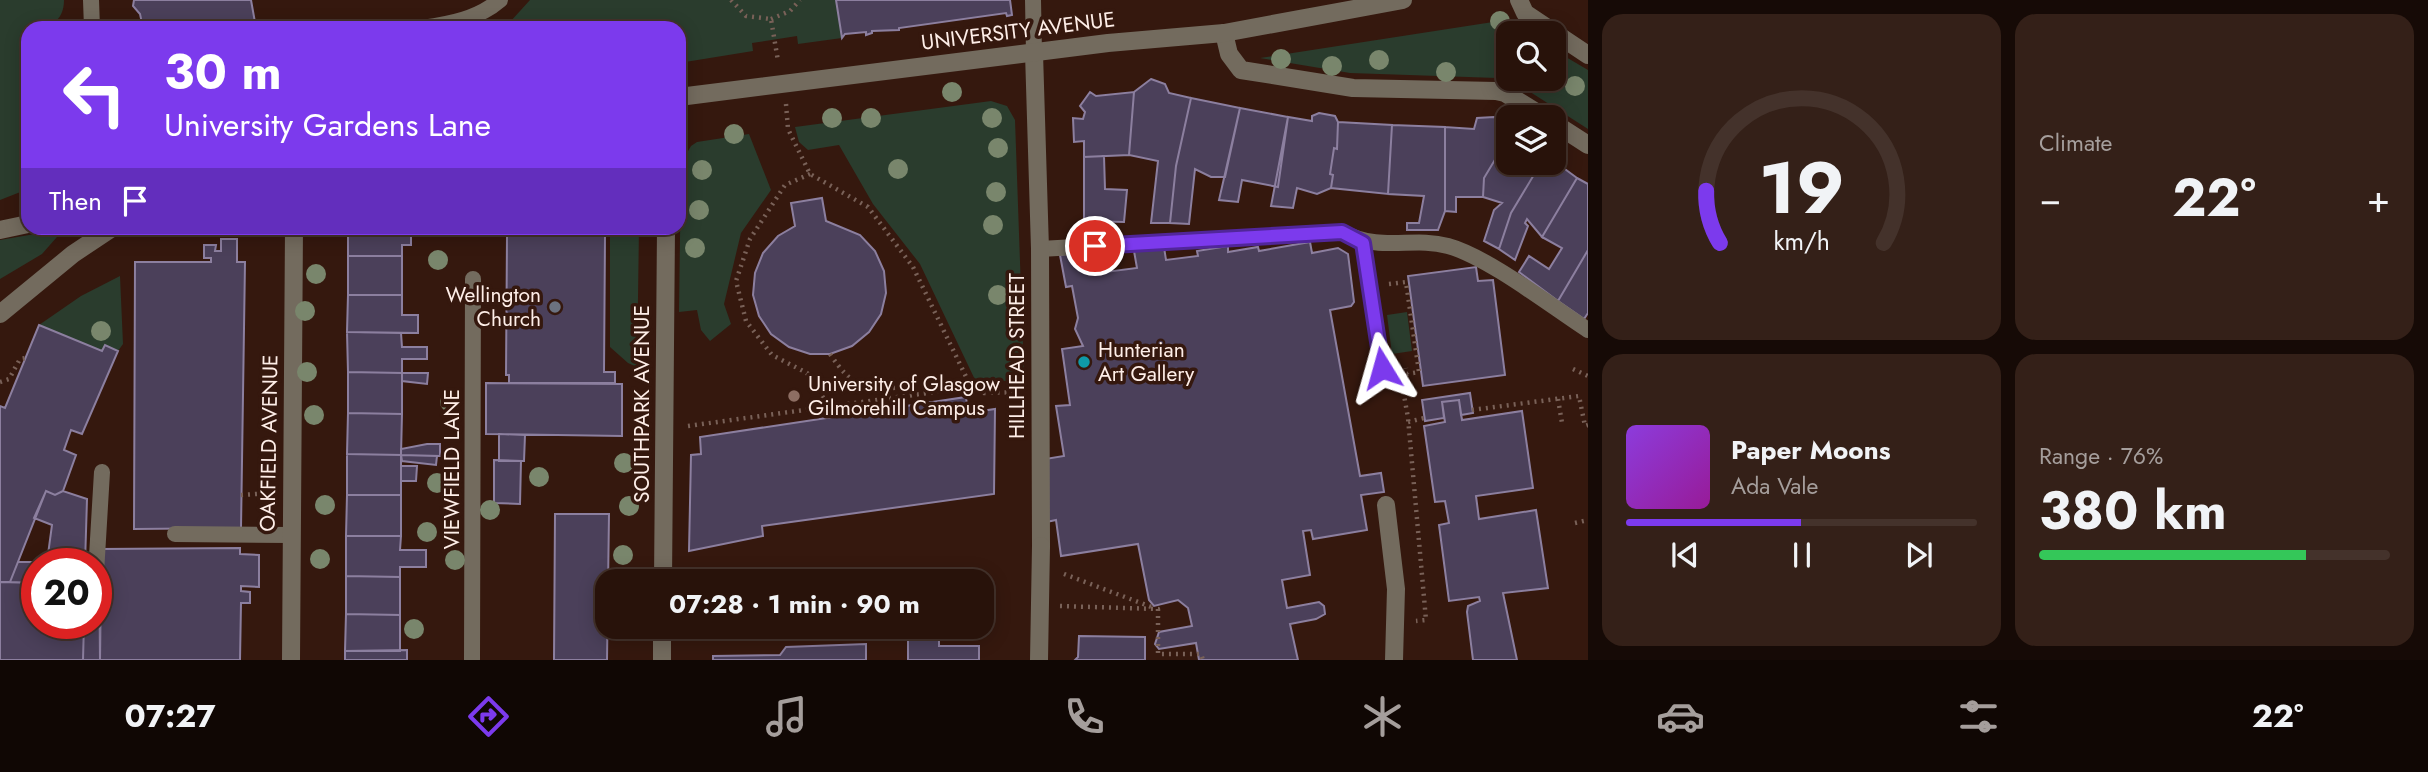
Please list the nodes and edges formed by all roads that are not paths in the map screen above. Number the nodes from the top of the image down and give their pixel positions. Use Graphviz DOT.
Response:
graph roads {
  1 [pos="91,0"];
  2 [pos="500,0"];
  3 [pos="1033,0"];
  4 [pos="1404,0"];
  5 [pos="1519,0"];
  6 [pos="92,21"];
  7 [pos="460,21"];
  8 [pos="1224,33"];
  9 [pos="1034,53"];
  10 [pos="1588,55"];
  11 [pos="686,96"];
  12 [pos="1524,105"];
  13 [pos="1566,131"];
  14 [pos="1588,145"];
  15 [pos="21,226"];
  16 [pos="0,230"];
  17 [pos="102,235"];
  18 [pos="294,235"];
  19 [pos="666,235"];
  20 [pos="1363,243"];
  21 [pos="1040,249"];
  22 [pos="473,279"];
  23 [pos="7,310"];
  24 [pos="0,325"];
  25 [pos="1588,330"];
  26 [pos="1382,368"];
  27 [pos="102,472"];
  28 [pos="1386,505"];
  29 [pos="175,534"];
  30 [pos="290,535"];
  31 [pos="97,548"];
  32 [pos="663,569"];
  33 [pos="662,639"];
  34 [pos="291,660"];
  35 [pos="472,660"];
  36 [pos="662,660"];
  37 [pos="1039,660"];
  38 [pos="1394,660"];
  1 -- 6 [label="lane"];
  2 -- 7 [label="lane"];
  3 -- 9 [label="lane"];
  4 -- 8 [label="street, UNIVERSITY AVENUE"];
  5 -- 10 [label="street"];
  8 -- 9 [label="street, UNIVERSITY AVENUE"];
  8 -- 12 [label="street"];
  9 -- 11 [label="street, UNIVERSITY AVENUE"];
  9 -- 21 [label="street, HILLHEAD STREET"];
  13 -- 14 [label="street"];
  15 -- 16 [label="street"];
  17 -- 23 [label="street"];
  18 -- 30 [label="street, OAKFIELD AVENUE"];
  19 -- 32 [label="street, SOUTHPARK AVENUE"];
  20 -- 21 [label="lane"];
  20 -- 25 [label="lane"];
  20 -- 26 [label="lane"];
  21 -- 37 [label="street, HILLHEAD STREET"];
  22 -- 35 [label="lane, VIEWFIELD LANE"];
  23 -- 24 [label="street"];
  27 -- 31 [label="lane"];
  28 -- 38 [label="street"];
  29 -- 30 [label="lane"];
  30 -- 34 [label="street, OAKFIELD AVENUE"];
  33 -- 36 [label="street"];
}
